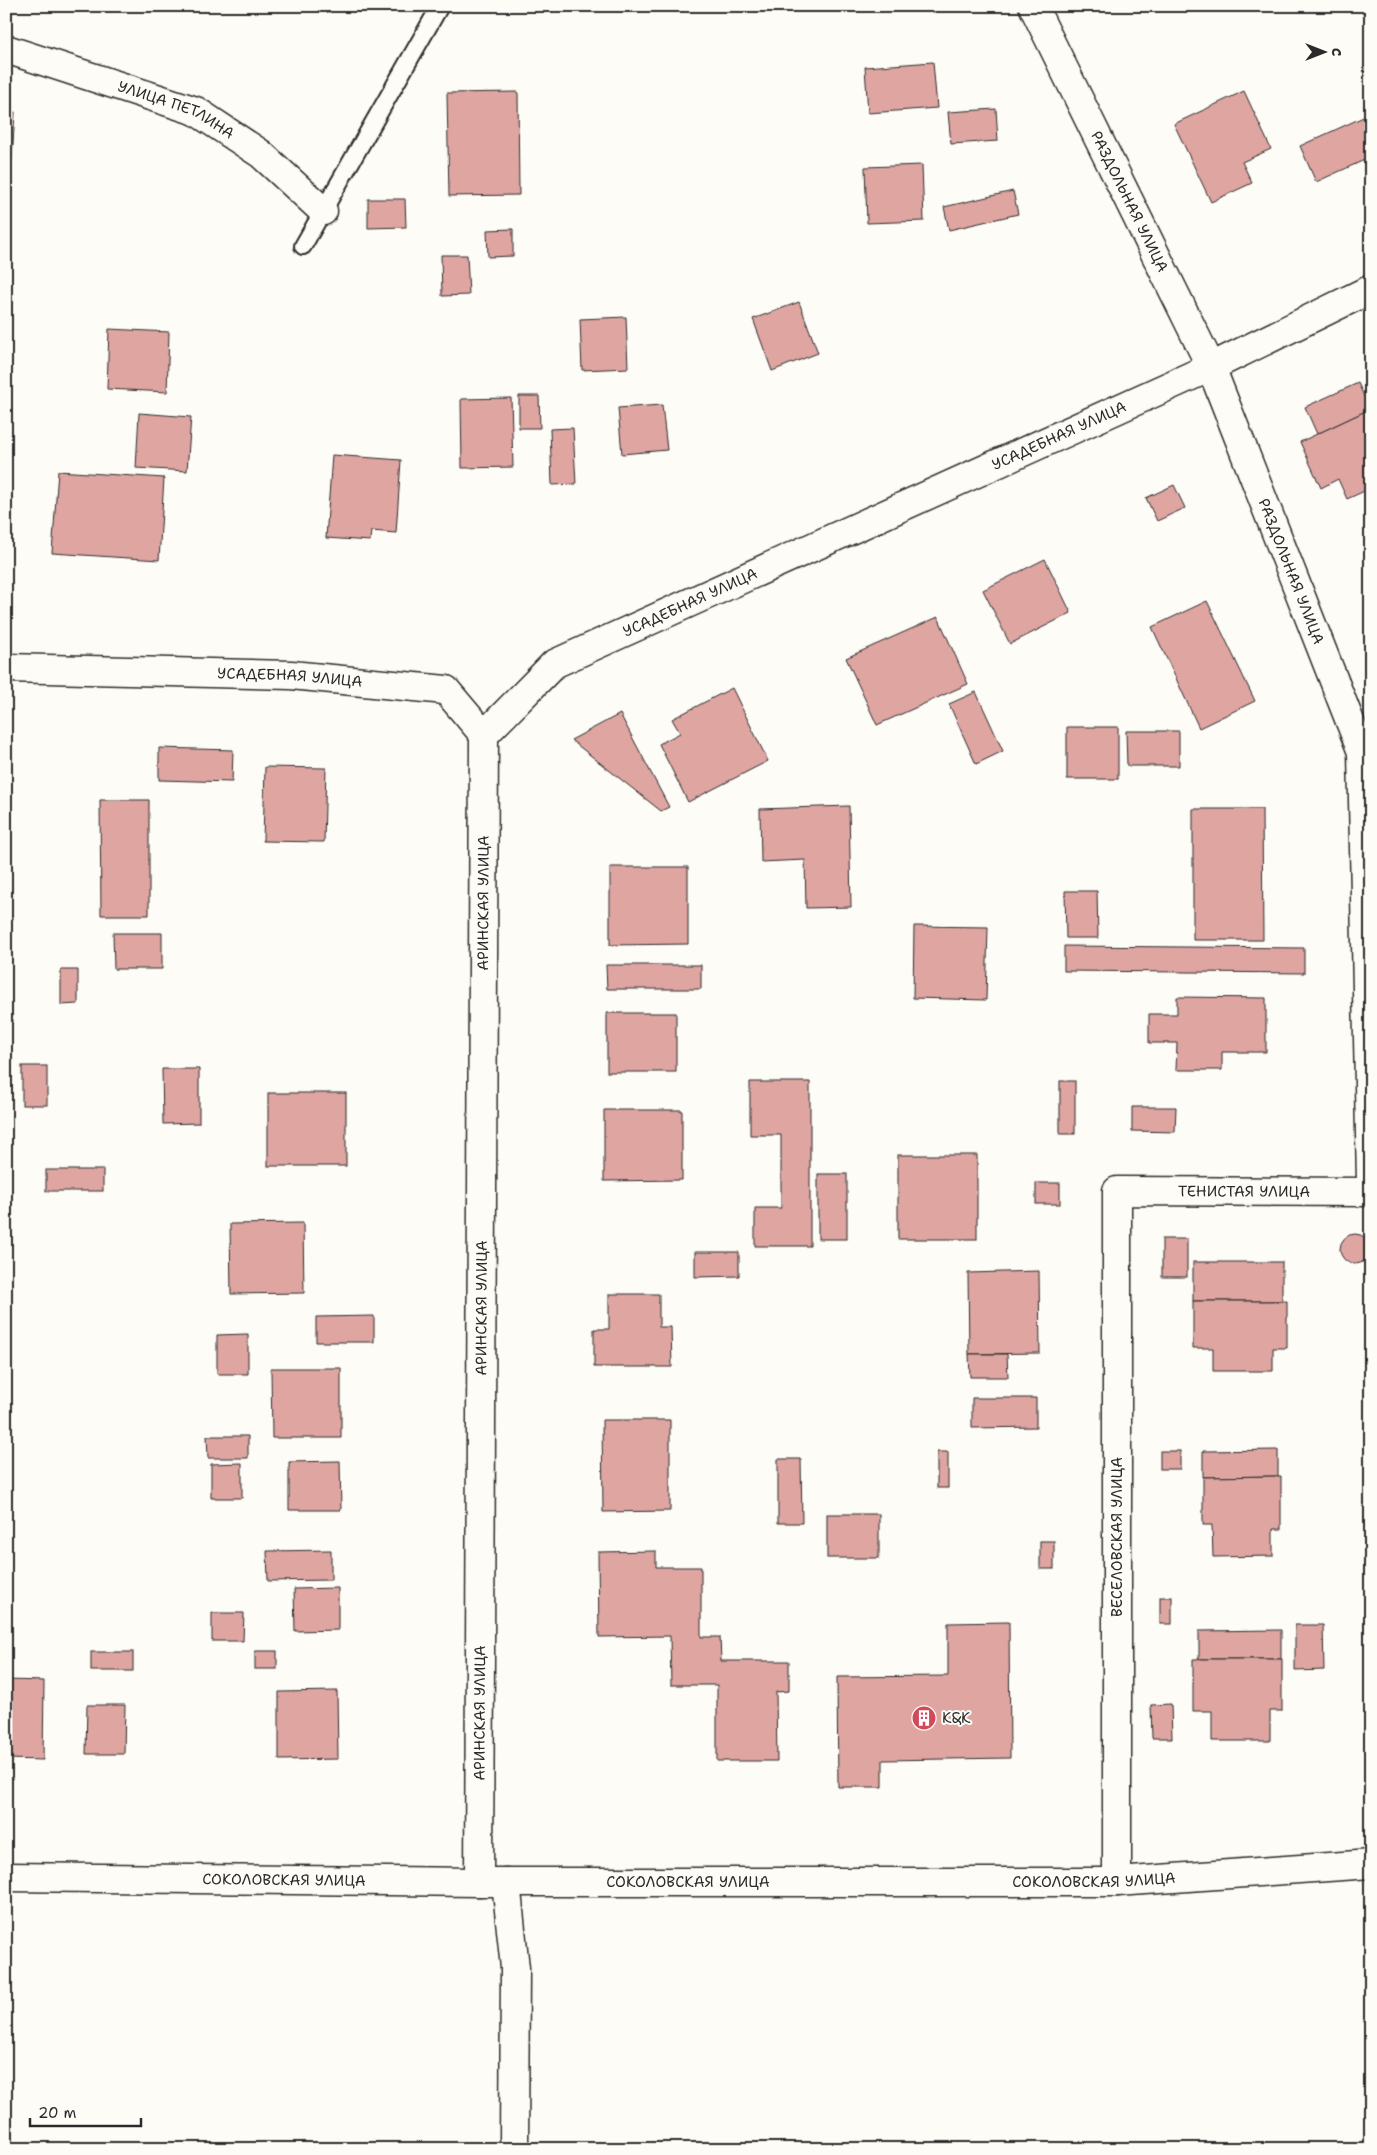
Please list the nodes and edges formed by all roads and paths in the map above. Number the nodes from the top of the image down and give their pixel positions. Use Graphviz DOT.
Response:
graph roads {
  1 [pos="440,6"];
  2 [pos="1033,6"];
  3 [pos="6,50"];
  4 [pos="323,211"];
  5 [pos="303,246"];
  6 [pos="1371,289"];
  7 [pos="1211,367"];
  8 [pos="6,668"];
  9 [pos="484,735"];
  10 [pos="1366,751"];
  11 [pos="1371,1181"];
  12 [pos="1117,1191"];
  13 [pos="1371,1192"];
  14 [pos="1371,1864"];
  15 [pos="6,1877"];
  16 [pos="479,1882"];
  17 [pos="506,1882"];
  18 [pos="1117,1882"];
  19 [pos="514,2149"];
  1 -- 4 [label="lane"];
  2 -- 7 [label="street, РАЗДОЛЬНАЯ УЛИЦА"];
  3 -- 4 [label="street, УЛИЦА ПЕТЛИНА"];
  4 -- 5 [label="lane"];
  6 -- 7 [label="street, УСАДЕБНАЯ УЛИЦА"];
  7 -- 9 [label="street, УСАДЕБНАЯ УЛИЦА"];
  7 -- 10 [label="street, РАЗДОЛЬНАЯ УЛИЦА"];
  8 -- 9 [label="street, УСАДЕБНАЯ УЛИЦА"];
  9 -- 16 [label="street, АРИНСКАЯ УЛИЦА"];
  10 -- 11 [label="street, РАЗДОЛЬНАЯ УЛИЦА"];
  12 -- 13 [label="street, ТЕНИСТАЯ УЛИЦА"];
  12 -- 18 [label="street, ВЕСЕЛОВСКАЯ УЛИЦА"];
  14 -- 18 [label="street, СОКОЛОВСКАЯ УЛИЦА"];
  15 -- 16 [label="street, СОКОЛОВСКАЯ УЛИЦА"];
  16 -- 17 [label="street, СОКОЛОВСКАЯ УЛИЦА"];
  17 -- 18 [label="street, СОКОЛОВСКАЯ УЛИЦА"];
  17 -- 19 [label="street"];
}
